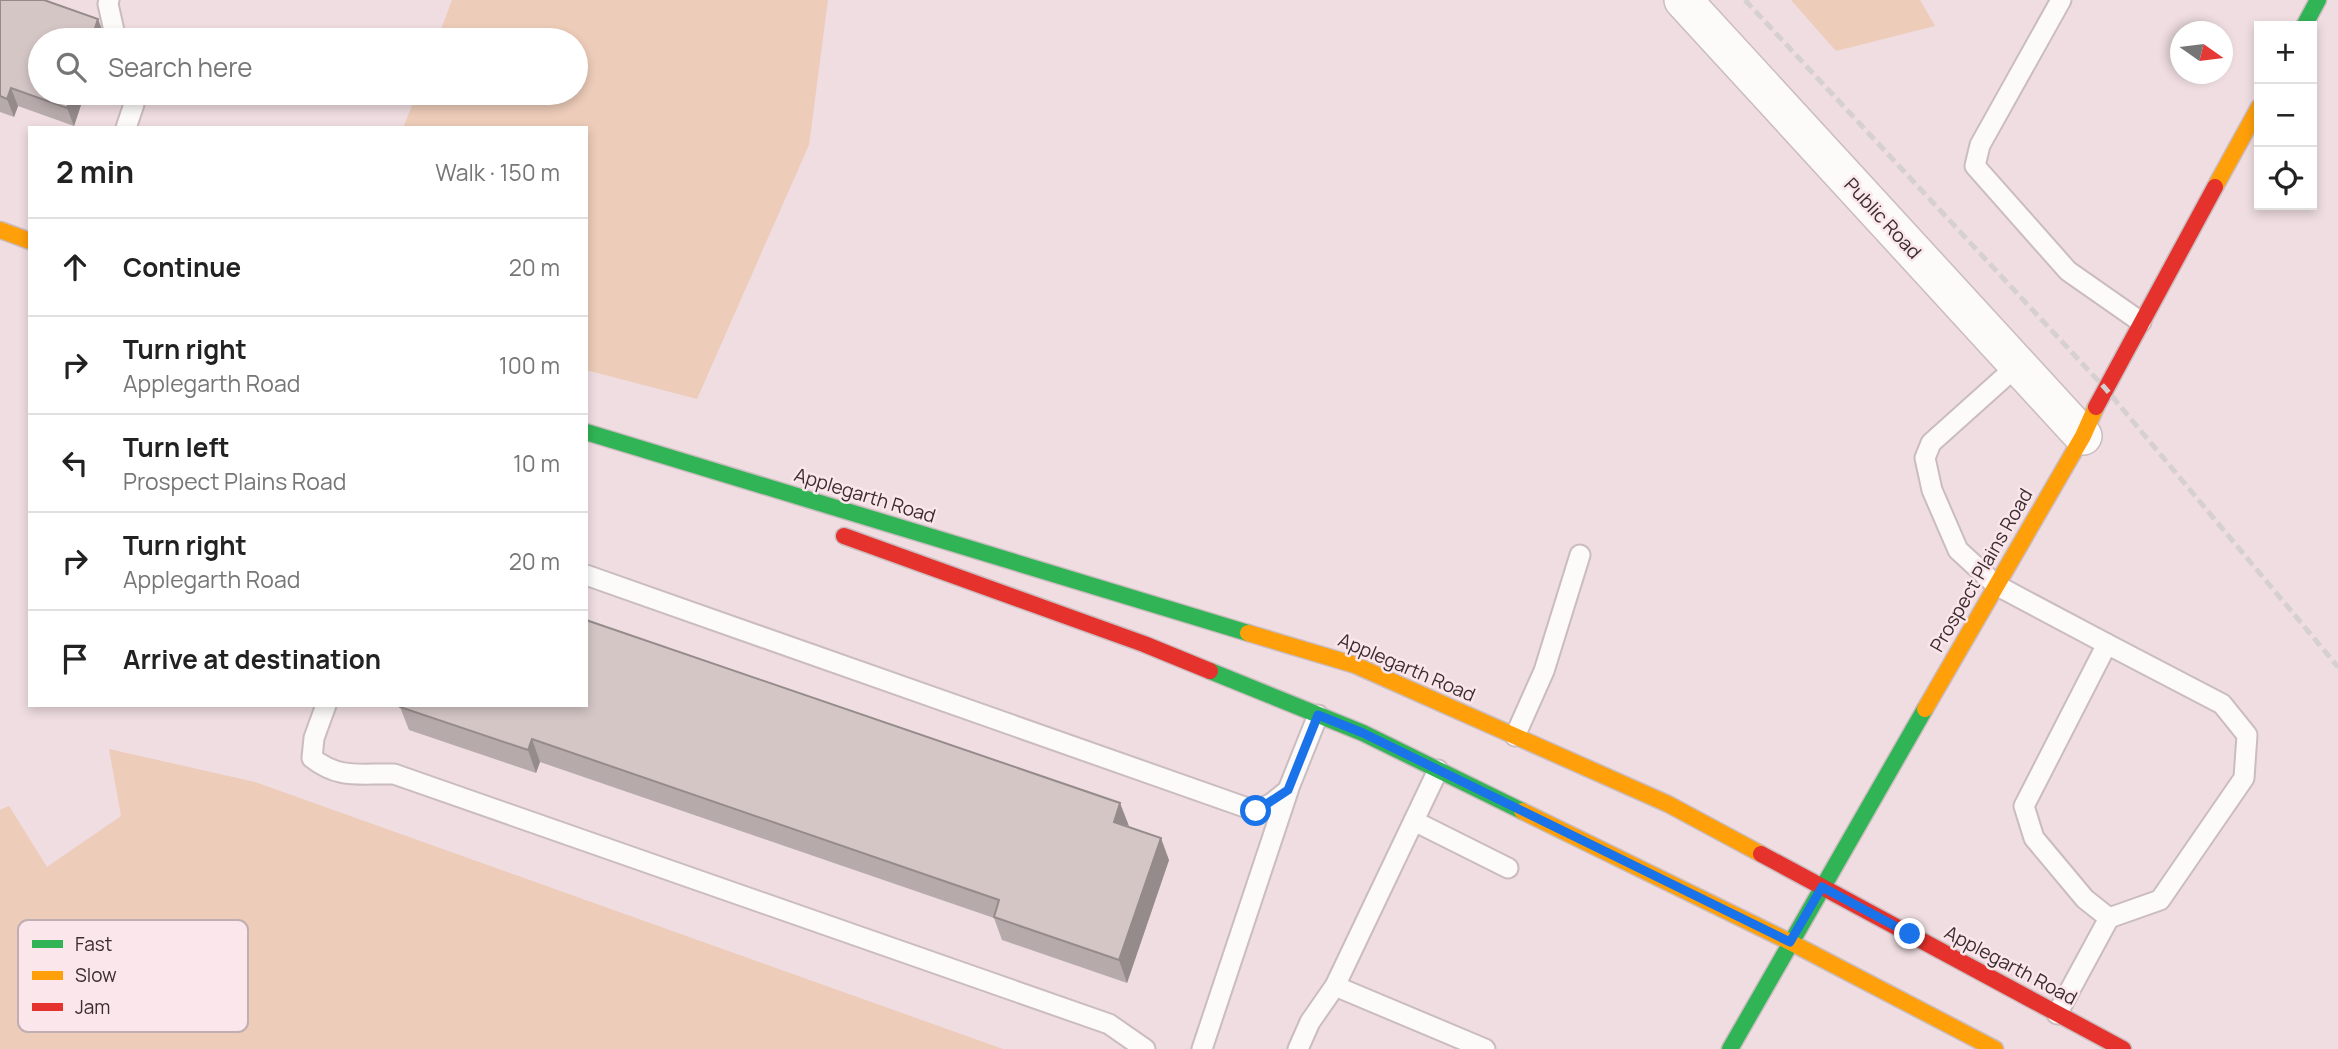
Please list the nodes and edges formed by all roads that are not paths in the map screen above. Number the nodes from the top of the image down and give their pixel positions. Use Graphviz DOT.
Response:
graph roads {
  1 [pos="109,0"];
  2 [pos="1683,0"];
  3 [pos="2061,0"];
  4 [pos="2318,0"];
  5 [pos="2307,21"];
  6 [pos="113,28"];
  7 [pos="134,105"];
  8 [pos="2254,116"];
  9 [pos="128,126"];
  10 [pos="0,230"];
  11 [pos="28,240"];
  12 [pos="2141,322"];
  13 [pos="2018,365"];
  14 [pos="588,433"];
  15 [pos="2083,436"];
  16 [pos="588,443"];
  17 [pos="703,485"];
  18 [pos="833,531"];
  19 [pos="1580,555"];
  20 [pos="588,576"];
  21 [pos="1996,585"];
  22 [pos="2107,644"];
  23 [pos="325,707"];
  24 [pos="1318,715"];
  25 [pos="1515,736"];
  26 [pos="1438,770"];
  27 [pos="1288,790"];
  28 [pos="1414,821"];
  29 [pos="1508,868"];
  30 [pos="1822,887"];
  31 [pos="2109,918"];
  32 [pos="1790,942"];
  33 [pos="1335,986"];
  34 [pos="2057,1014"];
  35 [pos="1146,1049"];
  36 [pos="1202,1049"];
  37 [pos="1298,1049"];
  38 [pos="1485,1049"];
  39 [pos="1730,1049"];
  40 [pos="1995,1049"];
  41 [pos="2123,1049"];
  1 -- 6 [label="lane"];
  2 -- 13 [label="street, Public Road"];
  3 -- 12 [label="lane"];
  4 -- 5 [label="main road"];
  7 -- 9 [label="lane"];
  8 -- 12 [label="main road, Prospect Plains Road"];
  10 -- 11 [label="main road"];
  12 -- 15 [label="main road, Prospect Plains Road"];
  13 -- 15 [label="street, Public Road"];
  13 -- 21 [label="lane"];
  14 -- 25 [label="main road, Applegarth Road"];
  15 -- 21 [label="main road, Prospect Plains Road"];
  16 -- 17 [label="main road"];
  18 -- 24 [label="main road"];
  19 -- 25 [label="lane"];
  20 -- 27 [label="lane"];
  21 -- 22 [label="lane"];
  21 -- 30 [label="main road, Prospect Plains Road"];
  22 -- 31 [label="lane"];
  22 -- 31 [label="lane"];
  23 -- 35 [label="lane"];
  24 -- 26 [label="main road"];
  24 -- 27 [label="lane"];
  25 -- 30 [label="main road, Applegarth Road"];
  26 -- 28 [label="lane"];
  26 -- 32 [label="main road"];
  27 -- 36 [label="lane"];
  28 -- 29 [label="lane"];
  28 -- 33 [label="lane"];
  30 -- 32 [label="main road, Prospect Plains Road"];
  30 -- 34 [label="main road, Applegarth Road"];
  31 -- 34 [label="lane"];
  32 -- 39 [label="main road, Prospect Plains Road"];
  32 -- 40 [label="main road"];
  33 -- 37 [label="lane"];
  33 -- 38 [label="lane"];
  34 -- 41 [label="main road, Applegarth Road"];
}
